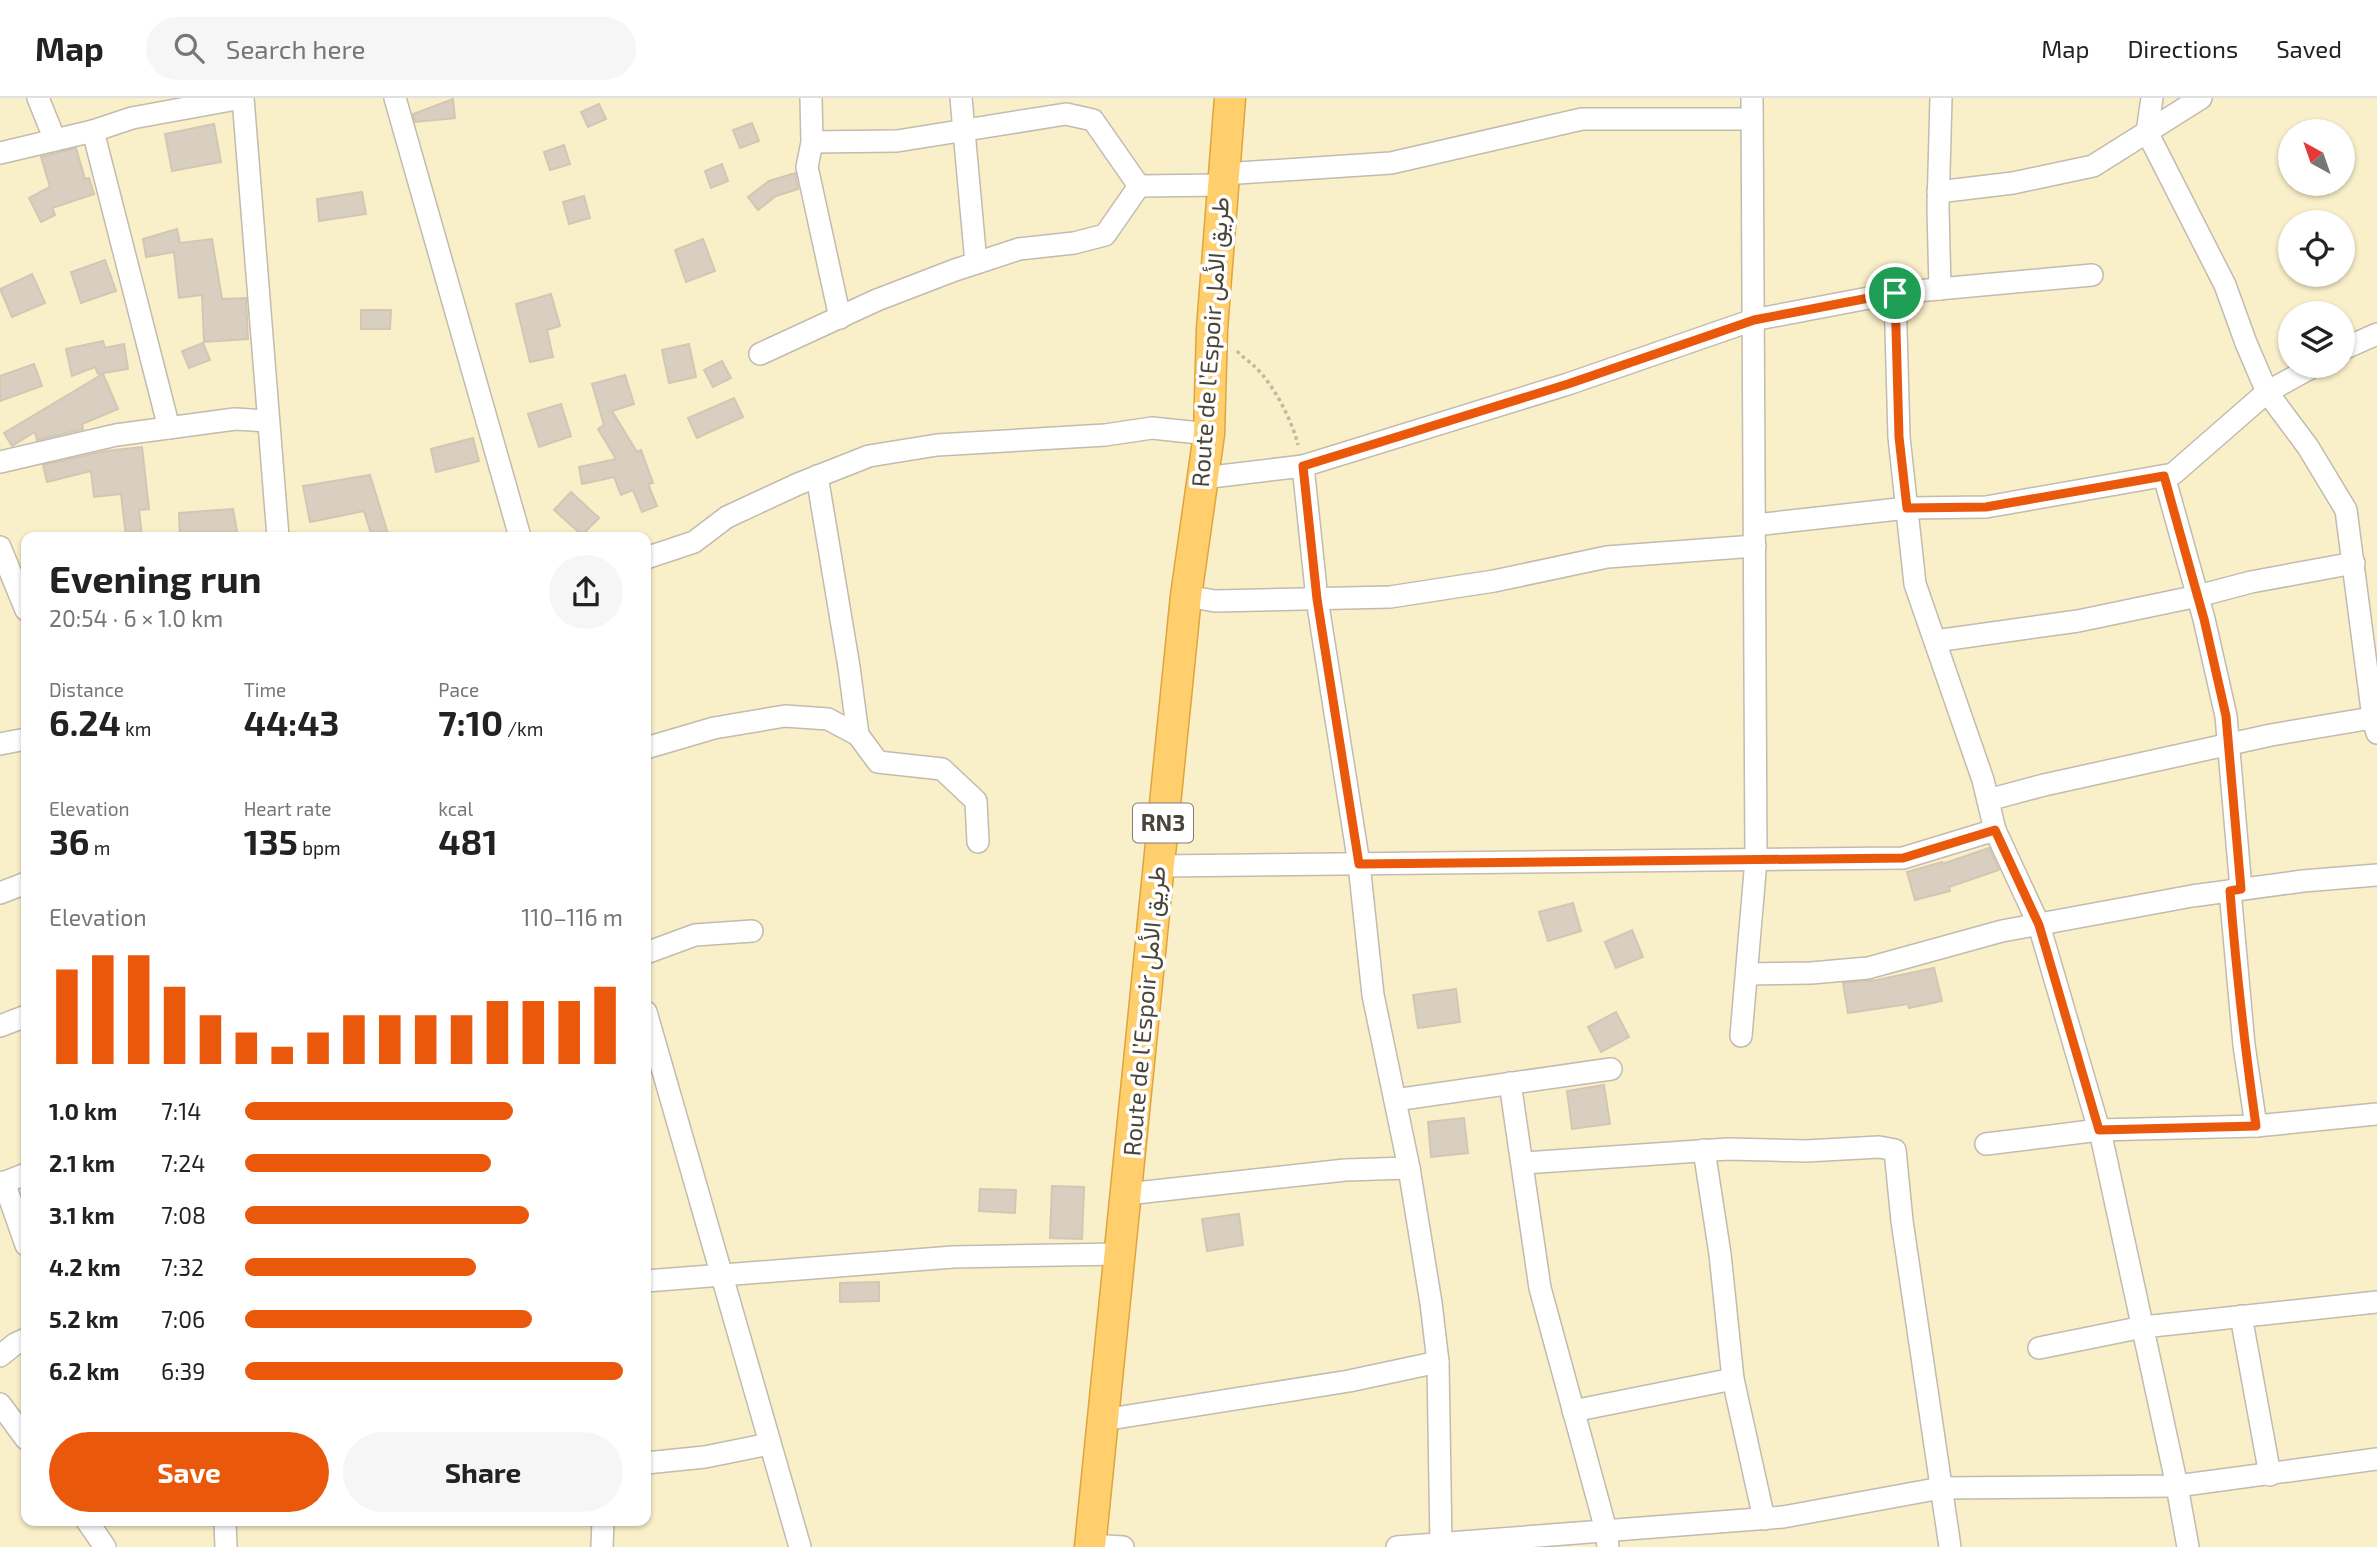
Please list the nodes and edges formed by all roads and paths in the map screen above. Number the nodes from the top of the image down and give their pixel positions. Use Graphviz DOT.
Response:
graph roads {
  1 [pos="38,98"];
  2 [pos="243,98"];
  3 [pos="395,98"];
  4 [pos="811,98"];
  5 [pos="961,98"];
  6 [pos="1230,98"];
  7 [pos="1941,98"];
  8 [pos="2152,98"];
  9 [pos="2201,98"];
  10 [pos="1752,109"];
  11 [pos="964,130"];
  12 [pos="93,131"];
  13 [pos="2147,132"];
  14 [pos="55,140"];
  15 [pos="812,142"];
  16 [pos="0,153"];
  17 [pos="1223,179"];
  18 [pos="1139,186"];
  19 [pos="1938,191"];
  20 [pos="976,264"];
  21 [pos="2092,275"];
  22 [pos="1940,289"];
  23 [pos="1895,293"];
  24 [pos="840,318"];
  25 [pos="1754,320"];
  26 [pos="1212,328"];
  27 [pos="2377,334"];
  28 [pos="2355,344"];
  29 [pos="760,354"];
  30 [pos="2292,378"];
  31 [pos="2267,392"];
  32 [pos="268,421"];
  33 [pos="169,428"];
  34 [pos="1209,434"];
  35 [pos="0,462"];
  36 [pos="1303,466"];
  37 [pos="817,476"];
  38 [pos="2164,476"];
  39 [pos="1203,478"];
  40 [pos="1907,508"];
  41 [pos="278,532"];
  42 [pos="519,532"];
  43 [pos="1755,536"];
  44 [pos="0,547"];
  45 [pos="651,556"];
  46 [pos="2354,563"];
  47 [pos="1186,596"];
  48 [pos="2197,596"];
  49 [pos="21,598"];
  50 [pos="1317,599"];
  51 [pos="1935,642"];
  52 [pos="2376,723"];
  53 [pos="858,735"];
  54 [pos="21,740"];
  55 [pos="0,744"];
  56 [pos="2229,744"];
  57 [pos="651,747"];
  58 [pos="1988,800"];
  59 [pos="1995,830"];
  60 [pos="978,842"];
  61 [pos="1756,860"];
  62 [pos="1359,864"];
  63 [pos="1158,866"];
  64 [pos="2377,875"];
  65 [pos="21,885"];
  66 [pos="2236,890"];
  67 [pos="0,893"];
  68 [pos="2039,925"];
  69 [pos="752,931"];
  70 [pos="651,951"];
  71 [pos="1747,974"];
  72 [pos="21,1018"];
  73 [pos="0,1026"];
  74 [pos="651,1031"];
  75 [pos="1741,1036"];
  76 [pos="1611,1069"];
  77 [pos="1510,1083"];
  78 [pos="1395,1100"];
  79 [pos="2377,1114"];
  80 [pos="2256,1126"];
  81 [pos="2099,1130"];
  82 [pos="1986,1144"];
  83 [pos="1704,1150"];
  84 [pos="1524,1163"];
  85 [pos="1409,1168"];
  86 [pos="21,1176"];
  87 [pos="2,1183"];
  88 [pos="1127,1194"];
  89 [pos="21,1232"];
  90 [pos="1120,1254"];
  91 [pos="720,1276"];
  92 [pos="651,1282"];
  93 [pos="2377,1302"];
  94 [pos="2241,1316"];
  95 [pos="2143,1326"];
  96 [pos="21,1341"];
  97 [pos="2039,1348"];
  98 [pos="0,1356"];
  99 [pos="1438,1362"];
  100 [pos="1733,1379"];
  101 [pos="0,1404"];
  102 [pos="1573,1411"];
  103 [pos="1103,1420"];
  104 [pos="21,1432"];
  105 [pos="769,1444"];
  106 [pos="2377,1459"];
  107 [pos="651,1462"];
  108 [pos="2270,1475"];
  109 [pos="2177,1486"];
  110 [pos="1941,1488"];
  111 [pos="1764,1519"];
  112 [pos="91,1526"];
  113 [pos="225,1526"];
  114 [pos="603,1526"];
  115 [pos="1607,1539"];
  116 [pos="1441,1545"];
  117 [pos="1090,1546"];
  118 [pos="106,1547"];
  119 [pos="226,1547"];
  120 [pos="602,1547"];
  121 [pos="800,1547"];
  122 [pos="1123,1547"];
  123 [pos="1397,1547"];
  124 [pos="1950,1547"];
  125 [pos="2189,1547"];
  1 -- 14 [label="street"];
  2 -- 12 [label="street"];
  2 -- 32 [label="street"];
  3 -- 42 [label="street"];
  4 -- 15 [label="street"];
  5 -- 11 [label="street"];
  6 -- 17 [label="highway, Route de l’Espoir طريق الأمل / RN3"];
  7 -- 19 [label="street"];
  8 -- 13 [label="street"];
  9 -- 13 [label="street"];
  10 -- 17 [label="street"];
  10 -- 25 [label="street"];
  11 -- 15 [label="street"];
  11 -- 18 [label="street"];
  11 -- 20 [label="street"];
  12 -- 14 [label="street"];
  12 -- 33 [label="street"];
  13 -- 19 [label="street"];
  13 -- 31 [label="street"];
  14 -- 16 [label="street"];
  15 -- 24 [label="street"];
  17 -- 18 [label="street"];
  17 -- 26 [label="highway, Route de l’Espoir طريق الأمل / RN3"];
  18 -- 20 [label="street"];
  19 -- 22 [label="street"];
  20 -- 24 [label="street"];
  21 -- 22 [label="street"];
  22 -- 23 [label="street"];
  23 -- 25 [label="street"];
  23 -- 40 [label="street"];
  24 -- 29 [label="street"];
  25 -- 36 [label="street"];
  25 -- 43 [label="street"];
  26 -- 34 [label="highway, Route de l’Espoir طريق الأمل / RN3"];
  26 -- 36 [label="path"];
  27 -- 28 [label="street"];
  30 -- 31 [label="street"];
  31 -- 38 [label="street"];
  31 -- 46 [label="street"];
  32 -- 33 [label="street"];
  32 -- 41 [label="street"];
  33 -- 35 [label="street"];
  34 -- 37 [label="street"];
  34 -- 39 [label="highway, Route de l’Espoir طريق الأمل / RN3"];
  36 -- 39 [label="street"];
  36 -- 50 [label="street"];
  37 -- 45 [label="street"];
  37 -- 53 [label="street"];
  38 -- 40 [label="street"];
  38 -- 48 [label="street"];
  39 -- 47 [label="highway, Route de l’Espoir طريق الأمل / RN3"];
  40 -- 43 [label="street"];
  40 -- 51 [label="street"];
  43 -- 50 [label="street"];
  43 -- 61 [label="street"];
  44 -- 49 [label="street"];
  46 -- 48 [label="street"];
  46 -- 52 [label="street"];
  47 -- 50 [label="street"];
  47 -- 63 [label="highway, Route de l’Espoir طريق الأمل / RN3"];
  48 -- 51 [label="street"];
  48 -- 56 [label="street"];
  50 -- 62 [label="street"];
  51 -- 58 [label="street"];
  52 -- 56 [label="street"];
  53 -- 57 [label="street"];
  53 -- 60 [label="street"];
  54 -- 55 [label="street"];
  56 -- 58 [label="street"];
  56 -- 66 [label="street"];
  58 -- 59 [label="street"];
  59 -- 61 [label="street"];
  59 -- 68 [label="street"];
  61 -- 62 [label="street"];
  61 -- 71 [label="street"];
  62 -- 63 [label="street"];
  62 -- 78 [label="street"];
  63 -- 88 [label="highway, Route de l’Espoir طريق الأمل / RN3"];
  64 -- 66 [label="street"];
  65 -- 67 [label="street"];
  66 -- 68 [label="street"];
  66 -- 80 [label="street"];
  68 -- 71 [label="street"];
  68 -- 81 [label="street"];
  69 -- 70 [label="street"];
  71 -- 75 [label="street"];
  72 -- 73 [label="street"];
  74 -- 91 [label="street"];
  76 -- 77 [label="street"];
  77 -- 78 [label="street"];
  77 -- 84 [label="street"];
  78 -- 85 [label="street"];
  79 -- 80 [label="street"];
  80 -- 81 [label="street"];
  81 -- 82 [label="street"];
  81 -- 95 [label="street"];
  83 -- 84 [label="street"];
  83 -- 100 [label="street"];
  83 -- 110 [label="street"];
  84 -- 102 [label="street"];
  85 -- 88 [label="street"];
  85 -- 99 [label="street"];
  86 -- 87 [label="street"];
  87 -- 89 [label="street"];
  88 -- 90 [label="highway, Route de l’Espoir طريق الأمل / RN3"];
  90 -- 91 [label="street"];
  90 -- 103 [label="highway, Route de l’Espoir طريق الأمل / RN3"];
  91 -- 92 [label="street"];
  91 -- 105 [label="street"];
  93 -- 94 [label="street"];
  94 -- 95 [label="street"];
  94 -- 108 [label="street"];
  95 -- 97 [label="street"];
  95 -- 109 [label="street"];
  96 -- 98 [label="street"];
  99 -- 103 [label="street"];
  99 -- 116 [label="street"];
  100 -- 102 [label="street"];
  100 -- 111 [label="street"];
  101 -- 104 [label="street"];
  102 -- 115 [label="street"];
  103 -- 117 [label="highway, Route de l’Espoir طريق الأمل / RN3"];
  105 -- 107 [label="street"];
  105 -- 121 [label="street"];
  106 -- 108 [label="street"];
  108 -- 109 [label="street"];
  109 -- 110 [label="street"];
  109 -- 125 [label="street"];
  110 -- 111 [label="street"];
  110 -- 124 [label="street"];
  111 -- 115 [label="street"];
  112 -- 118 [label="street"];
  113 -- 119 [label="street"];
  114 -- 120 [label="street"];
  115 -- 116 [label="street"];
  116 -- 123 [label="street"];
  117 -- 122 [label="street"];
}
